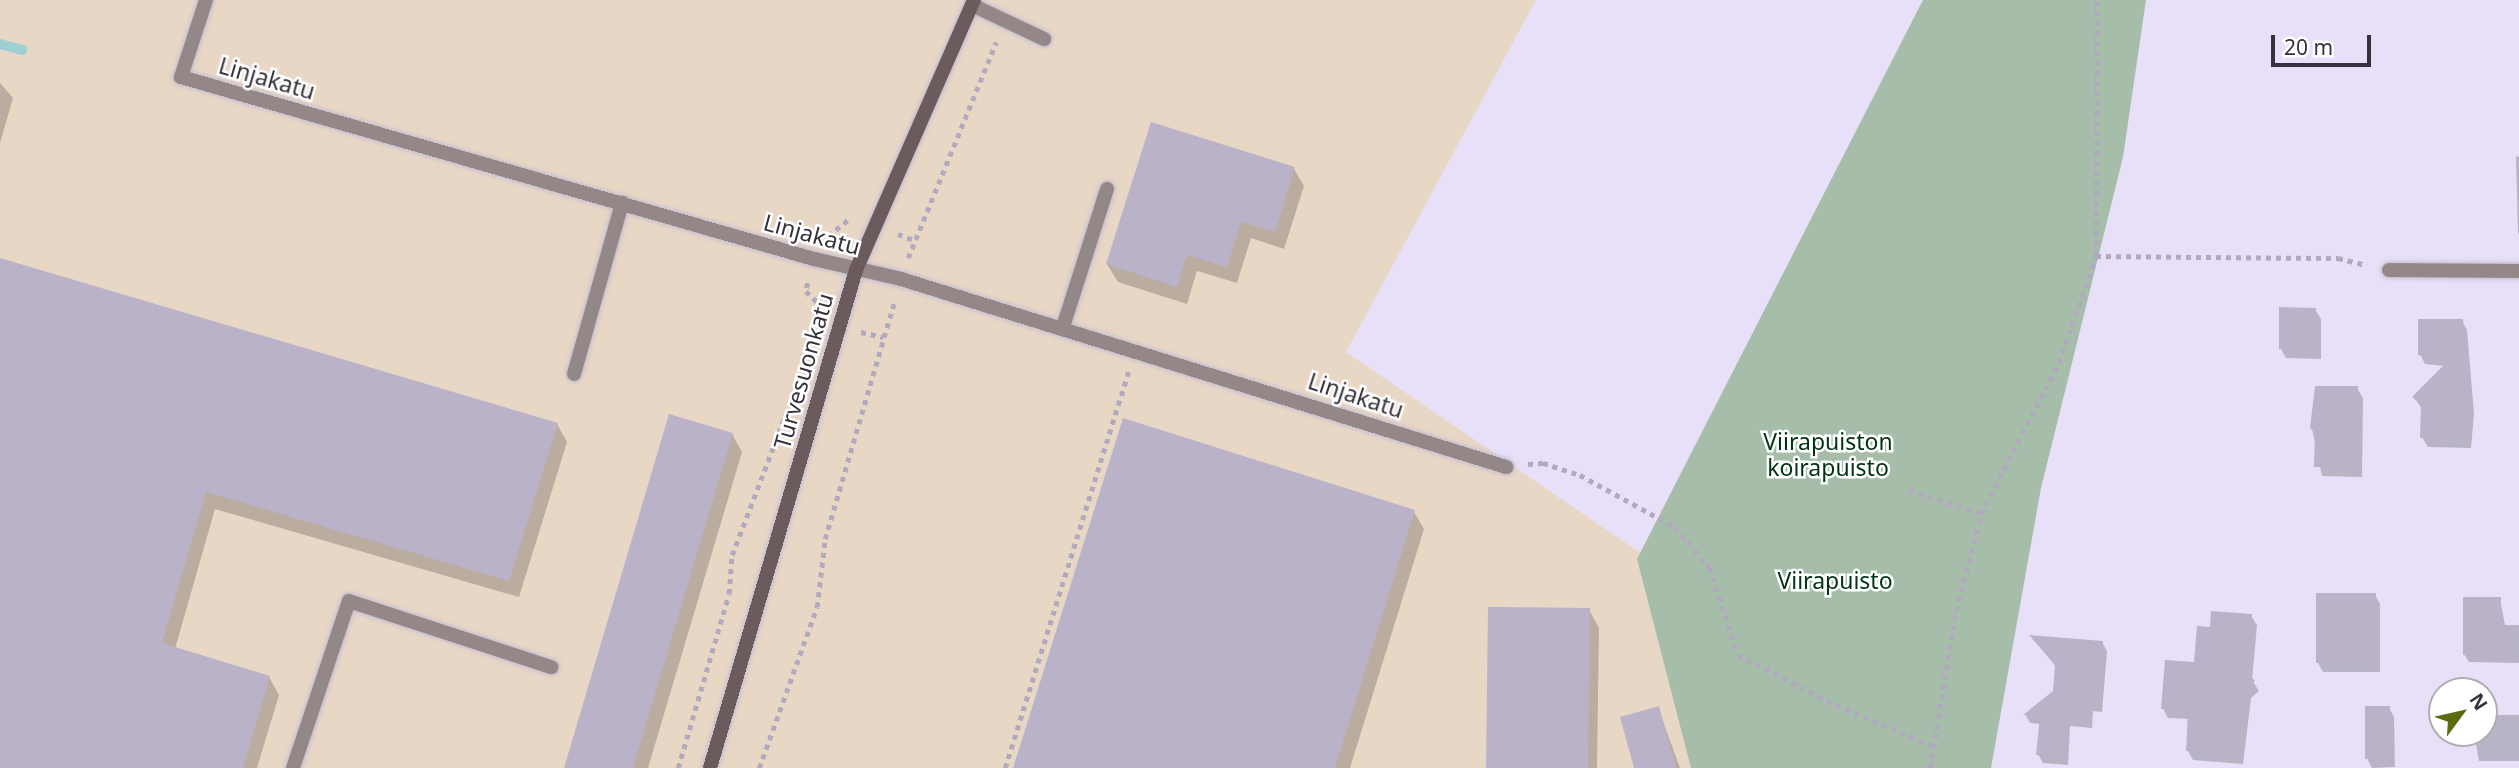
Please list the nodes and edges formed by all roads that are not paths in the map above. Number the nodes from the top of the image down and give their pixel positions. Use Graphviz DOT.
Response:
graph roads {
  1 [pos="206,0"];
  2 [pos="973,2"];
  3 [pos="1044,39"];
  4 [pos="1107,189"];
  5 [pos="622,203"];
  6 [pos="856,270"];
  7 [pos="2389,270"];
  8 [pos="2519,271"];
  9 [pos="1063,327"];
  10 [pos="573,374"];
  11 [pos="1506,467"];
  12 [pos="551,667"];
  13 [pos="293,768"];
  14 [pos="710,768"];
  1 -- 5 [label="street, Linjakatu"];
  2 -- 3 [label="street"];
  2 -- 6 [label="main road, Turvesuonkatu"];
  4 -- 9 [label="street"];
  5 -- 6 [label="street, Linjakatu"];
  5 -- 10 [label="street"];
  6 -- 9 [label="street, Linjakatu"];
  6 -- 14 [label="main road, Turvesuonkatu"];
  7 -- 8 [label="street"];
  9 -- 11 [label="street, Linjakatu"];
  12 -- 13 [label="street"];
}
